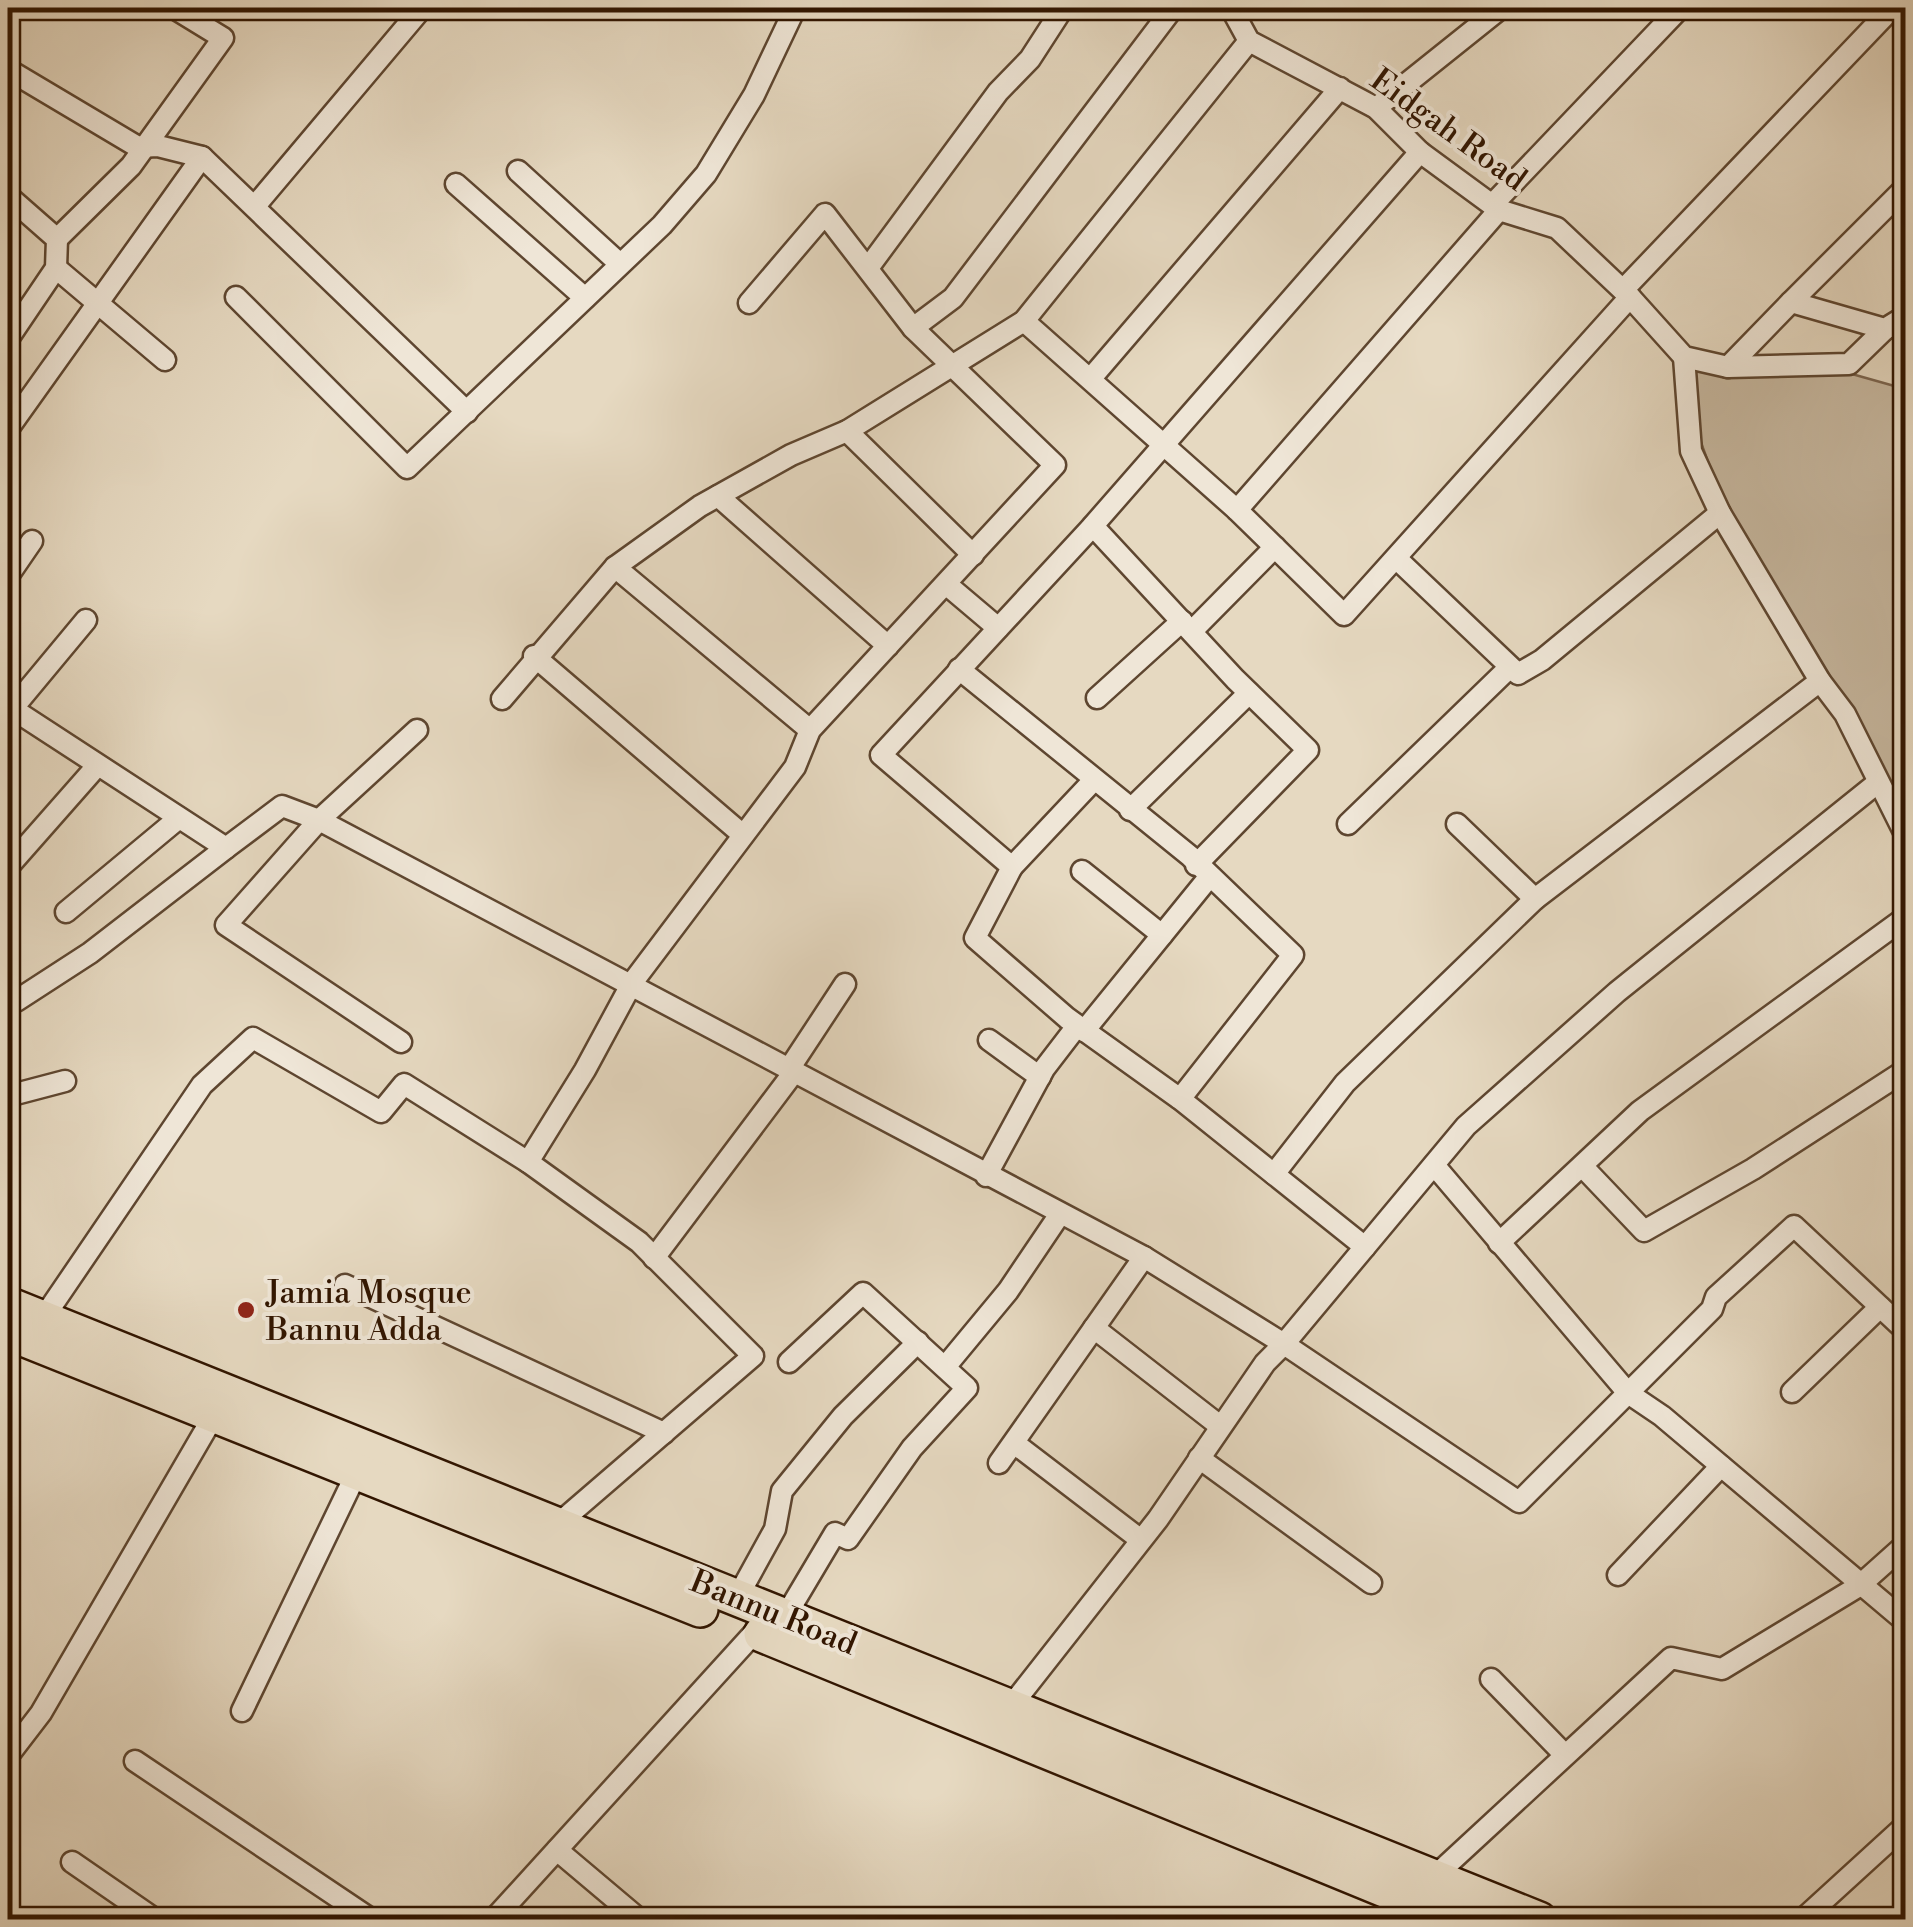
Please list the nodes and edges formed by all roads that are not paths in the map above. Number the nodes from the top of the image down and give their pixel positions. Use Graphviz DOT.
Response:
graph roads {
  1 [pos="174,8"];
  2 [pos="422,8"];
  3 [pos="1063,8"];
  4 [pos="1173,8"];
  5 [pos="1231,8"];
  6 [pos="1500,8"];
  7 [pos="1680,8"];
  8 [pos="1894,9"];
  9 [pos="791,17"];
  10 [pos="1249,41"];
  11 [pos="8,76"];
  12 [pos="1340,88"];
  13 [pos="1376,108"];
  14 [pos="147,146"];
  15 [pos="1420,152"];
  16 [pos="202,157"];
  17 [pos="518,171"];
  18 [pos="456,184"];
  19 [pos="1906,187"];
  20 [pos="8,196"];
  21 [pos="255,206"];
  22 [pos="1496,207"];
  23 [pos="57,240"];
  24 [pos="620,264"];
  25 [pos="56,268"];
  26 [pos="868,268"];
  27 [pos="1627,294"];
  28 [pos="236,297"];
  29 [pos="586,298"];
  30 [pos="96,302"];
  31 [pos="749,302"];
  32 [pos="1791,302"];
  33 [pos="1906,316"];
  34 [pos="1024,321"];
  35 [pos="914,328"];
  36 [pos="1886,330"];
  37 [pos="8,339"];
  38 [pos="1684,357"];
  39 [pos="165,360"];
  40 [pos="1728,367"];
  41 [pos="953,368"];
  42 [pos="1092,377"];
  43 [pos="466,412"];
  44 [pos="8,429"];
  45 [pos="847,431"];
  46 [pos="1166,444"];
  47 [pos="718,496"];
  48 [pos="1237,510"];
  49 [pos="1720,513"];
  50 [pos="1093,526"];
  51 [pos="32,541"];
  52 [pos="1275,547"];
  53 [pos="972,554"];
  54 [pos="1398,560"];
  55 [pos="615,568"];
  56 [pos="8,576"];
  57 [pos="946,584"];
  58 [pos="86,620"];
  59 [pos="1187,626"];
  60 [pos="998,628"];
  61 [pos="888,646"];
  62 [pos="534,656"];
  63 [pos="1508,668"];
  64 [pos="958,670"];
  65 [pos="1820,681"];
  66 [pos="1248,693"];
  67 [pos="1096,698"];
  68 [pos="502,699"];
  69 [pos="10,708"];
  70 [pos="417,730"];
  71 [pos="810,730"];
  72 [pos="98,766"];
  73 [pos="1092,781"];
  74 [pos="1876,784"];
  75 [pos="1130,810"];
  76 [pos="179,818"];
  77 [pos="319,820"];
  78 [pos="1348,824"];
  79 [pos="1456,824"];
  80 [pos="743,835"];
  81 [pos="1906,836"];
  82 [pos="226,848"];
  83 [pos="8,867"];
  84 [pos="1012,867"];
  85 [pos="1204,870"];
  86 [pos="1082,871"];
  87 [pos="1535,899"];
  88 [pos="66,912"];
  89 [pos="1906,917"];
  90 [pos="1162,935"];
  91 [pos="632,983"];
  92 [pos="845,984"];
  93 [pos="16,1002"];
  94 [pos="1080,1028"];
  95 [pos="989,1040"];
  96 [pos="401,1042"];
  97 [pos="791,1070"];
  98 [pos="1906,1070"];
  99 [pos="1040,1077"];
  100 [pos="65,1081"];
  101 [pos="8,1096"];
  102 [pos="1180,1099"];
  103 [pos="528,1162"];
  104 [pos="1434,1165"];
  105 [pos="1584,1168"];
  106 [pos="1274,1174"];
  107 [pos="986,1176"];
  108 [pos="1060,1214"];
  109 [pos="1499,1244"];
  110 [pos="1365,1248"];
  111 [pos="1144,1257"];
  112 [pos="654,1258"];
  113 [pos="345,1285"];
  114 [pos="8,1305"];
  115 [pos="1880,1307"];
  116 [pos="42,1320"];
  117 [pos="1094,1328"];
  118 [pos="8,1332"];
  119 [pos="1906,1332"];
  120 [pos="918,1342"];
  121 [pos="1284,1344"];
  122 [pos="789,1362"];
  123 [pos="944,1367"];
  124 [pos="1792,1392"];
  125 [pos="1628,1394"];
  126 [pos="212,1417"];
  127 [pos="1220,1426"];
  128 [pos="664,1433"];
  129 [pos="1014,1442"];
  130 [pos="1198,1458"];
  131 [pos="999,1463"];
  132 [pos="1721,1466"];
  133 [pos="357,1472"];
  134 [pos="558,1524"];
  135 [pos="1141,1540"];
  136 [pos="1906,1544"];
  137 [pos="1618,1575"];
  138 [pos="1371,1583"];
  139 [pos="1859,1586"];
  140 [pos="737,1598"];
  141 [pos="1906,1622"];
  142 [pos="770,1624"];
  143 [pos="1491,1679"];
  144 [pos="1011,1706"];
  145 [pos="242,1711"];
  146 [pos="1564,1754"];
  147 [pos="8,1756"];
  148 [pos="135,1761"];
  149 [pos="1906,1825"];
  150 [pos="557,1850"];
  151 [pos="72,1862"];
  152 [pos="1435,1876"];
  153 [pos="156,1920"];
  154 [pos="372,1920"];
  155 [pos="494,1920"];
  156 [pos="640,1920"];
  157 [pos="1460,1920"];
  158 [pos="1539,1920"];
  159 [pos="1802,1920"];
  1 -- 14 [label="street"];
  2 -- 21 [label="street"];
  3 -- 26 [label="street"];
  4 -- 35 [label="street"];
  5 -- 10 [label="street"];
  6 -- 13 [label="street"];
  7 -- 22 [label="street"];
  8 -- 27 [label="street"];
  9 -- 24 [label="street"];
  10 -- 12 [label="street, Eidgah Road"];
  10 -- 34 [label="street"];
  11 -- 14 [label="street"];
  12 -- 13 [label="street, Eidgah Road"];
  12 -- 42 [label="street"];
  13 -- 15 [label="street, Eidgah Road"];
  14 -- 16 [label="street"];
  14 -- 23 [label="street"];
  15 -- 22 [label="street, Eidgah Road"];
  15 -- 46 [label="street"];
  16 -- 21 [label="street"];
  16 -- 30 [label="street"];
  17 -- 24 [label="street"];
  18 -- 29 [label="street"];
  19 -- 32 [label="street"];
  20 -- 23 [label="street"];
  21 -- 43 [label="street"];
  22 -- 27 [label="street, Eidgah Road"];
  22 -- 48 [label="street"];
  23 -- 25 [label="street"];
  24 -- 29 [label="street"];
  25 -- 30 [label="street"];
  25 -- 37 [label="street"];
  26 -- 31 [label="street"];
  26 -- 35 [label="street"];
  27 -- 38 [label="street, Eidgah Road"];
  27 -- 54 [label="street"];
  28 -- 43 [label="street"];
  29 -- 43 [label="street"];
  30 -- 39 [label="street"];
  30 -- 44 [label="street"];
  32 -- 36 [label="street"];
  32 -- 40 [label="street"];
  33 -- 36 [label="street"];
  34 -- 41 [label="street"];
  34 -- 42 [label="street"];
  35 -- 41 [label="street"];
  36 -- 40 [label="street"];
  38 -- 40 [label="street"];
  38 -- 49 [label="street"];
  41 -- 45 [label="street"];
  41 -- 53 [label="street"];
  42 -- 46 [label="street"];
  45 -- 47 [label="street"];
  45 -- 53 [label="street"];
  46 -- 48 [label="street"];
  46 -- 50 [label="street"];
  47 -- 55 [label="street"];
  47 -- 61 [label="street"];
  48 -- 52 [label="street"];
  49 -- 63 [label="street"];
  49 -- 65 [label="street"];
  50 -- 59 [label="street"];
  50 -- 60 [label="street"];
  51 -- 56 [label="street"];
  52 -- 54 [label="street"];
  52 -- 59 [label="street"];
  53 -- 57 [label="street"];
  54 -- 63 [label="street"];
  55 -- 62 [label="street"];
  55 -- 71 [label="street"];
  57 -- 60 [label="street"];
  57 -- 61 [label="street"];
  58 -- 69 [label="street"];
  59 -- 66 [label="street"];
  59 -- 67 [label="street"];
  60 -- 64 [label="street"];
  61 -- 71 [label="street"];
  62 -- 68 [label="street"];
  62 -- 80 [label="street"];
  63 -- 78 [label="street"];
  64 -- 73 [label="street"];
  64 -- 84 [label="street"];
  65 -- 74 [label="street"];
  65 -- 87 [label="street"];
  66 -- 75 [label="street"];
  66 -- 85 [label="street"];
  69 -- 72 [label="street"];
  70 -- 77 [label="street"];
  71 -- 80 [label="street"];
  72 -- 76 [label="street"];
  72 -- 83 [label="street"];
  73 -- 75 [label="street"];
  73 -- 84 [label="street"];
  74 -- 81 [label="street"];
  74 -- 104 [label="street"];
  75 -- 85 [label="street"];
  76 -- 82 [label="street"];
  76 -- 88 [label="street"];
  77 -- 82 [label="street"];
  77 -- 91 [label="street"];
  77 -- 96 [label="street"];
  79 -- 87 [label="street"];
  80 -- 91 [label="street"];
  82 -- 93 [label="street"];
  84 -- 94 [label="street"];
  85 -- 90 [label="street"];
  85 -- 102 [label="street"];
  86 -- 90 [label="street"];
  87 -- 106 [label="street"];
  89 -- 105 [label="street"];
  90 -- 94 [label="street"];
  91 -- 97 [label="street"];
  91 -- 103 [label="street"];
  92 -- 97 [label="street"];
  94 -- 99 [label="street"];
  94 -- 102 [label="street"];
  95 -- 99 [label="street"];
  97 -- 107 [label="street"];
  97 -- 112 [label="street"];
  98 -- 105 [label="street"];
  99 -- 107 [label="street"];
  100 -- 101 [label="street"];
  102 -- 106 [label="street"];
  103 -- 112 [label="street"];
  103 -- 116 [label="street"];
  104 -- 109 [label="street"];
  104 -- 110 [label="street"];
  105 -- 109 [label="street"];
  106 -- 110 [label="street"];
  107 -- 108 [label="street"];
  108 -- 111 [label="street"];
  108 -- 123 [label="street"];
  109 -- 125 [label="street"];
  110 -- 121 [label="street"];
  111 -- 117 [label="street"];
  111 -- 121 [label="street"];
  112 -- 128 [label="street"];
  113 -- 128 [label="street"];
  114 -- 116 [label="highway, Bannu Road"];
  115 -- 119 [label="street"];
  115 -- 124 [label="street"];
  115 -- 125 [label="street"];
  116 -- 134 [label="highway, Bannu Road"];
  117 -- 127 [label="street"];
  117 -- 129 [label="street"];
  118 -- 126 [label="highway, Bannu Road"];
  120 -- 122 [label="street"];
  120 -- 123 [label="street"];
  120 -- 140 [label="street"];
  121 -- 125 [label="street"];
  121 -- 127 [label="street"];
  123 -- 142 [label="street"];
  125 -- 132 [label="street"];
  126 -- 133 [label="highway, Bannu Road"];
  126 -- 147 [label="street"];
  127 -- 130 [label="street"];
  128 -- 134 [label="street"];
  129 -- 131 [label="street"];
  129 -- 135 [label="street"];
  130 -- 135 [label="street"];
  130 -- 138 [label="street"];
  132 -- 137 [label="street"];
  132 -- 139 [label="street"];
  133 -- 142 [label="highway, Bannu Road"];
  133 -- 145 [label="street"];
  134 -- 140 [label="highway, Bannu Road"];
  135 -- 144 [label="street"];
  136 -- 139 [label="street"];
  139 -- 141 [label="street"];
  139 -- 146 [label="street"];
  140 -- 142 [label="highway, Bannu Road"];
  142 -- 144 [label="highway, Bannu Road"];
  142 -- 150 [label="street"];
  142 -- 157 [label="highway, Bannu Road"];
  143 -- 146 [label="street"];
  144 -- 152 [label="highway, Bannu Road"];
  146 -- 152 [label="street"];
  148 -- 154 [label="street"];
  149 -- 159 [label="street"];
  150 -- 155 [label="street"];
  150 -- 156 [label="street"];
  151 -- 153 [label="street"];
  152 -- 158 [label="highway, Bannu Road"];
}
